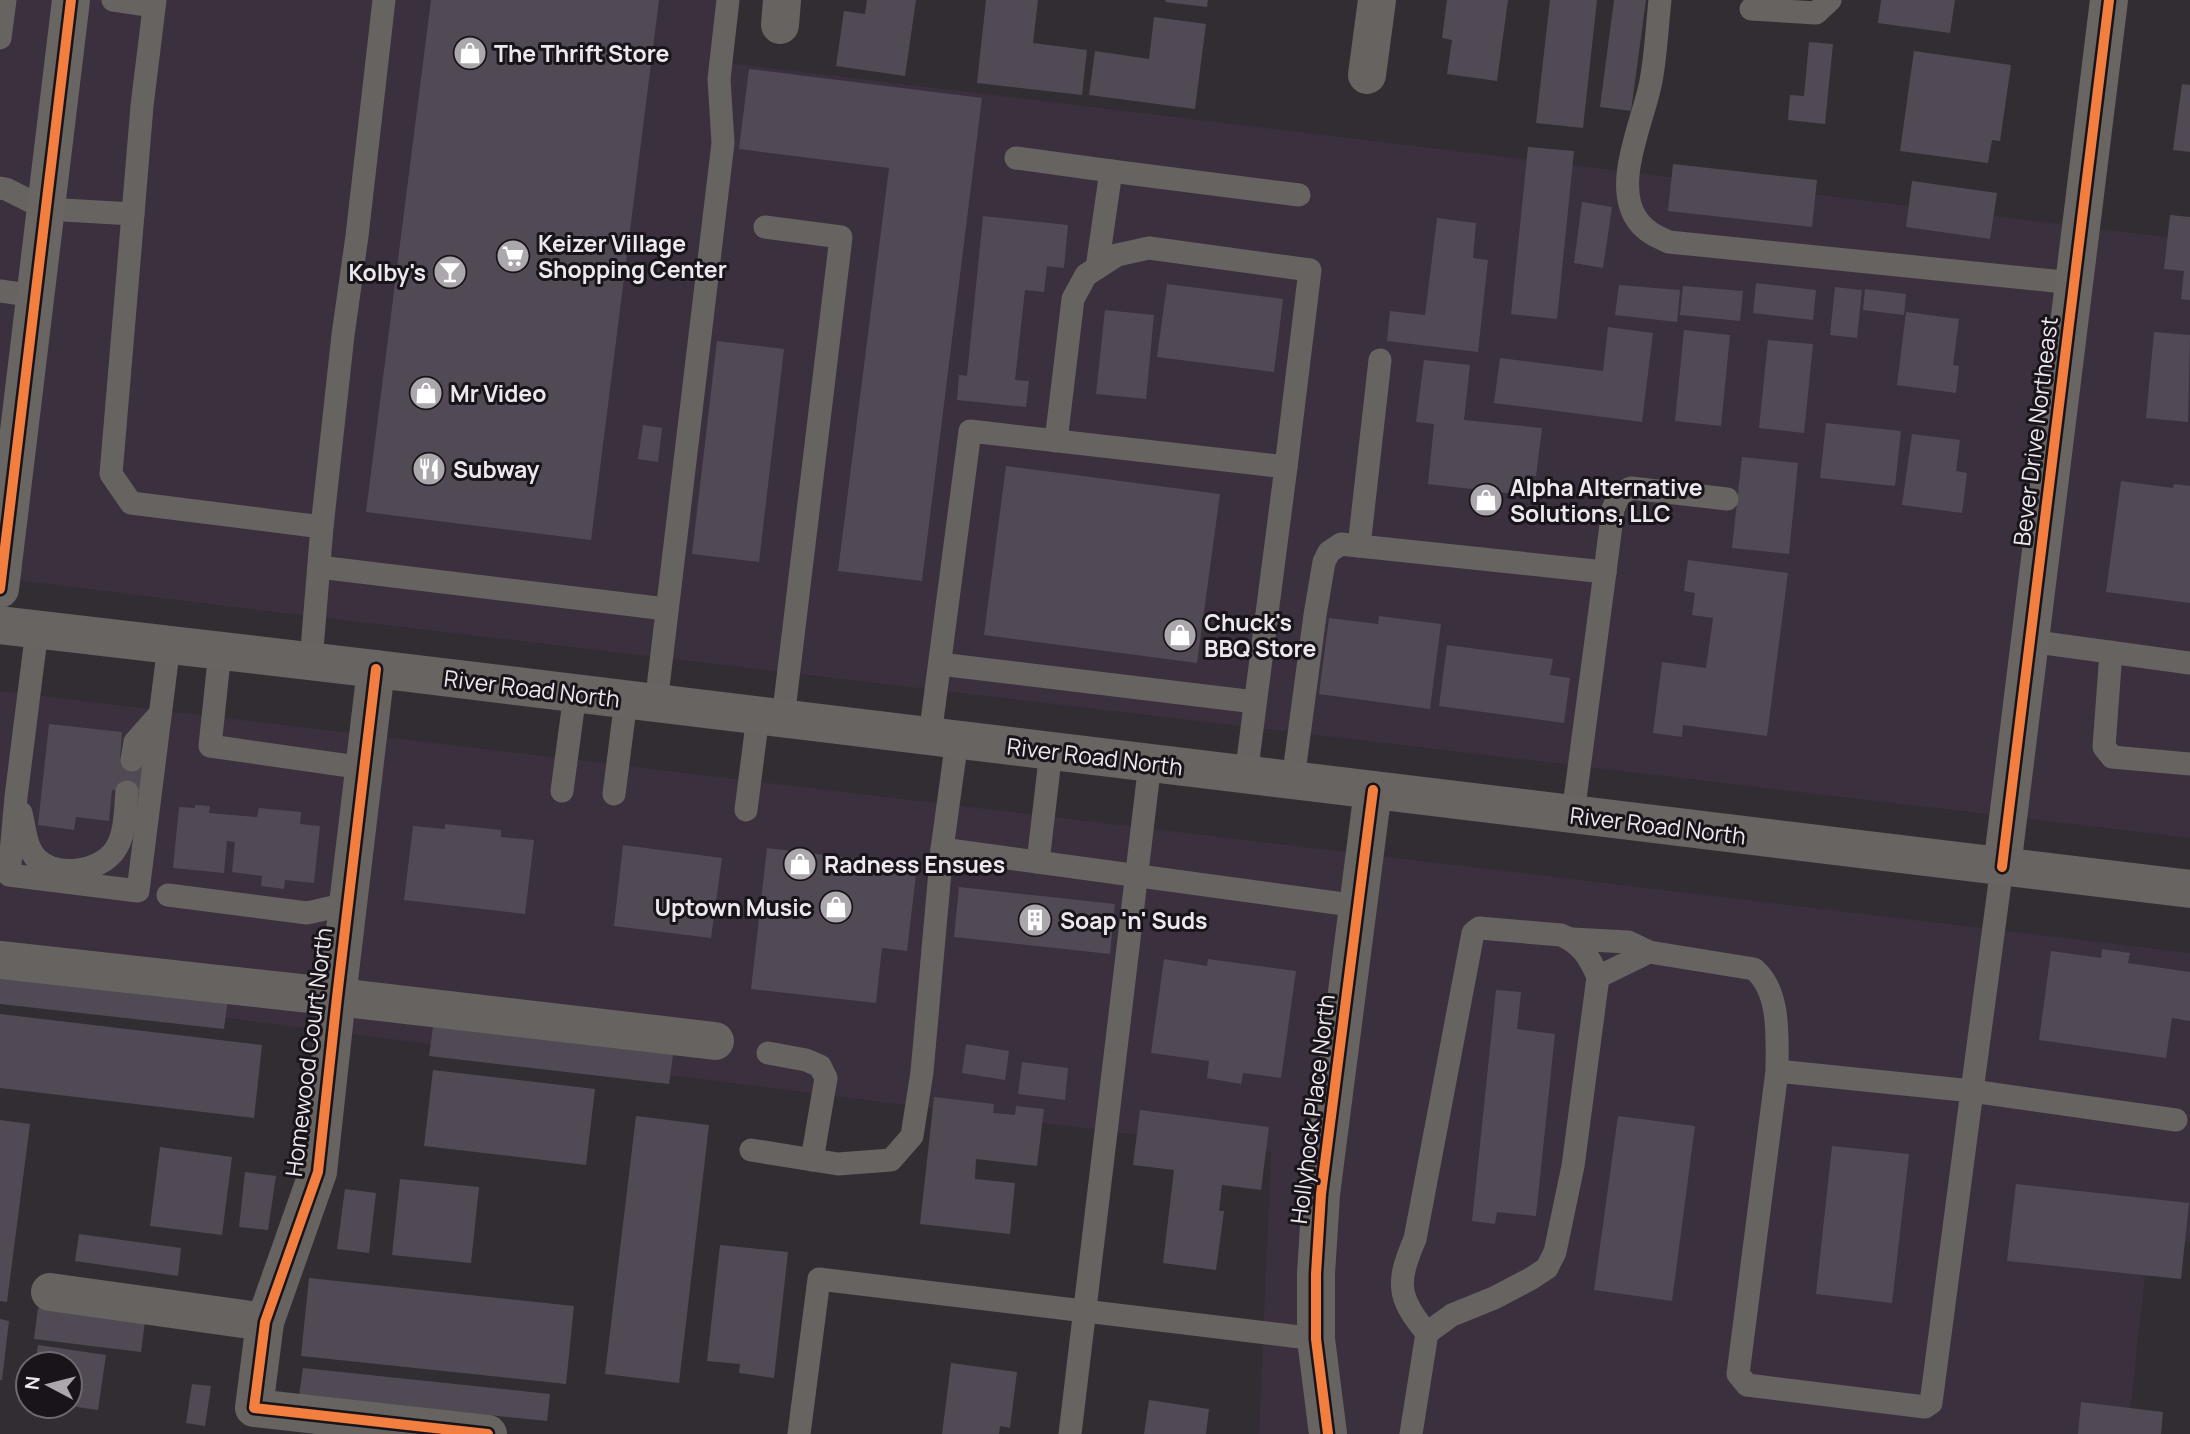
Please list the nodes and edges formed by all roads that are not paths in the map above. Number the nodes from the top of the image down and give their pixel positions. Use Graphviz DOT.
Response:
graph roads {
  1 [pos="5,0"];
  2 [pos="71,0"];
  3 [pos="113,0"];
  4 [pos="384,0"];
  5 [pos="728,0"];
  6 [pos="1377,0"];
  7 [pos="1660,0"];
  8 [pos="1830,0"];
  9 [pos="2109,0"];
  10 [pos="155,3"];
  11 [pos="1751,9"];
  12 [pos="0,38"];
  13 [pos="1367,75"];
  14 [pos="1016,158"];
  15 [pos="1111,171"];
  16 [pos="0,188"];
  17 [pos="1299,195"];
  18 [pos="46,209"];
  19 [pos="133,214"];
  20 [pos="765,227"];
  21 [pos="1097,268"];
  22 [pos="2074,283"];
  23 [pos="18,294"];
  24 [pos="1380,360"];
  25 [pos="1056,441"];
  26 [pos="1286,467"];
  27 [pos="1727,499"];
  28 [pos="322,527"];
  29 [pos="1359,546"];
  30 [pos="319,567"];
  31 [pos="1605,572"];
  32 [pos="0,589"];
  33 [pos="666,609"];
  34 [pos="0,625"];
  35 [pos="37,630"];
  36 [pos="2031,641"];
  37 [pos="169,645"];
  38 [pos="220,651"];
  39 [pos="2110,652"];
  40 [pos="311,661"];
  41 [pos="2190,663"];
  42 [pos="940,664"];
  43 [pos="376,669"];
  44 [pos="575,694"];
  45 [pos="641,702"];
  46 [pos="1255,702"];
  47 [pos="160,714"];
  48 [pos="771,717"];
  49 [pos="944,738"];
  50 [pos="1051,751"];
  51 [pos="132,760"];
  52 [pos="1150,763"];
  53 [pos="2190,764"];
  54 [pos="364,768"];
  55 [pos="1246,775"];
  56 [pos="1293,780"];
  57 [pos="1373,790"];
  58 [pos="562,791"];
  59 [pos="127,792"];
  60 [pos="614,794"];
  61 [pos="16,797"];
  62 [pos="746,810"];
  63 [pos="1573,814"];
  64 [pos="942,849"];
  65 [pos="1038,862"];
  66 [pos="2002,867"];
  67 [pos="1136,876"];
  68 [pos="2190,889"];
  69 [pos="168,895"];
  70 [pos="347,904"];
  71 [pos="1359,906"];
  72 [pos="1572,939"];
  73 [pos="1649,953"];
  74 [pos="0,960"];
  75 [pos="1598,977"];
  76 [pos="337,997"];
  77 [pos="715,1041"];
  78 [pos="768,1053"];
  79 [pos="1777,1071"];
  80 [pos="1972,1090"];
  81 [pos="2176,1120"];
  82 [pos="751,1150"];
  83 [pos="812,1160"];
  84 [pos="50,1292"];
  85 [pos="1084,1311"];
  86 [pos="265,1322"];
  87 [pos="1427,1333"];
  88 [pos="1317,1339"];
  89 [pos="488,1434"];
  90 [pos="799,1434"];
  91 [pos="1070,1434"];
  92 [pos="1328,1434"];
  93 [pos="1411,1434"];
  1 -- 12 [label="lane"];
  2 -- 18 [label="street"];
  3 -- 10 [label="lane"];
  4 -- 28 [label="lane"];
  5 -- 33 [label="lane"];
  6 -- 13 [label="street"];
  7 -- 22 [label="lane"];
  8 -- 11 [label="lane"];
  9 -- 22 [label="street, Bever Drive Northeast"];
  10 -- 19 [label="lane"];
  14 -- 15 [label="lane"];
  15 -- 17 [label="lane"];
  15 -- 21 [label="lane"];
  16 -- 18 [label="lane"];
  18 -- 19 [label="lane"];
  18 -- 23 [label="street"];
  19 -- 28 [label="lane"];
  20 -- 48 [label="lane"];
  21 -- 25 [label="lane"];
  21 -- 26 [label="lane"];
  22 -- 36 [label="street, Bever Drive Northeast"];
  23 -- 32 [label="street"];
  24 -- 29 [label="lane"];
  25 -- 26 [label="lane"];
  25 -- 42 [label="lane"];
  26 -- 46 [label="lane"];
  27 -- 31 [label="lane"];
  28 -- 30 [label="lane"];
  29 -- 31 [label="lane"];
  29 -- 56 [label="lane"];
  30 -- 33 [label="lane"];
  30 -- 40 [label="lane"];
  31 -- 63 [label="lane"];
  33 -- 45 [label="lane"];
  34 -- 35 [label="main road, River Road North"];
  35 -- 37 [label="main road, River Road North"];
  35 -- 61 [label="lane"];
  36 -- 39 [label="lane"];
  36 -- 66 [label="street, Bever Drive Northeast"];
  37 -- 38 [label="main road, River Road North"];
  37 -- 47 [label="lane"];
  38 -- 40 [label="main road, River Road North"];
  38 -- 54 [label="lane"];
  39 -- 41 [label="lane"];
  39 -- 53 [label="lane"];
  40 -- 43 [label="main road, River Road North"];
  42 -- 46 [label="lane"];
  42 -- 49 [label="lane"];
  43 -- 44 [label="main road, River Road North"];
  43 -- 54 [label="street, Homewood Court North"];
  44 -- 45 [label="main road, River Road North"];
  44 -- 58 [label="lane"];
  45 -- 48 [label="main road, River Road North"];
  45 -- 60 [label="lane"];
  46 -- 55 [label="lane"];
  47 -- 51 [label="lane"];
  47 -- 61 [label="lane"];
  48 -- 49 [label="main road, River Road North"];
  48 -- 62 [label="lane"];
  49 -- 50 [label="main road, River Road North"];
  49 -- 64 [label="lane"];
  50 -- 52 [label="main road, River Road North"];
  50 -- 65 [label="lane"];
  52 -- 55 [label="main road, River Road North"];
  52 -- 67 [label="lane"];
  54 -- 70 [label="street, Homewood Court North"];
  55 -- 56 [label="main road, River Road North"];
  56 -- 57 [label="main road, River Road North"];
  57 -- 63 [label="main road, River Road North"];
  57 -- 71 [label="street, Hollyhock Place North"];
  59 -- 61 [label="lane"];
  63 -- 66 [label="main road, River Road North"];
  64 -- 65 [label="lane"];
  64 -- 83 [label="lane"];
  65 -- 67 [label="lane"];
  66 -- 68 [label="main road, River Road North"];
  66 -- 80 [label="lane"];
  67 -- 71 [label="lane"];
  67 -- 85 [label="lane"];
  69 -- 70 [label="lane"];
  70 -- 76 [label="street, Homewood Court North"];
  71 -- 88 [label="street, Hollyhock Place North"];
  72 -- 73 [label="lane"];
  72 -- 75 [label="lane"];
  72 -- 87 [label="lane"];
  73 -- 75 [label="lane"];
  73 -- 79 [label="lane"];
  74 -- 76 [label="street, Homewood Court North"];
  75 -- 87 [label="lane"];
  76 -- 77 [label="street, Homewood Court North"];
  76 -- 86 [label="street, Homewood Court North"];
  78 -- 83 [label="lane"];
  79 -- 80 [label="lane"];
  79 -- 80 [label="lane"];
  80 -- 81 [label="lane"];
  82 -- 83 [label="lane"];
  84 -- 86 [label="street"];
  85 -- 88 [label="lane"];
  85 -- 90 [label="lane"];
  85 -- 91 [label="lane"];
  86 -- 89 [label="street, Homewood Court North"];
  87 -- 93 [label="lane"];
  88 -- 92 [label="street, Hollyhock Place North"];
}
